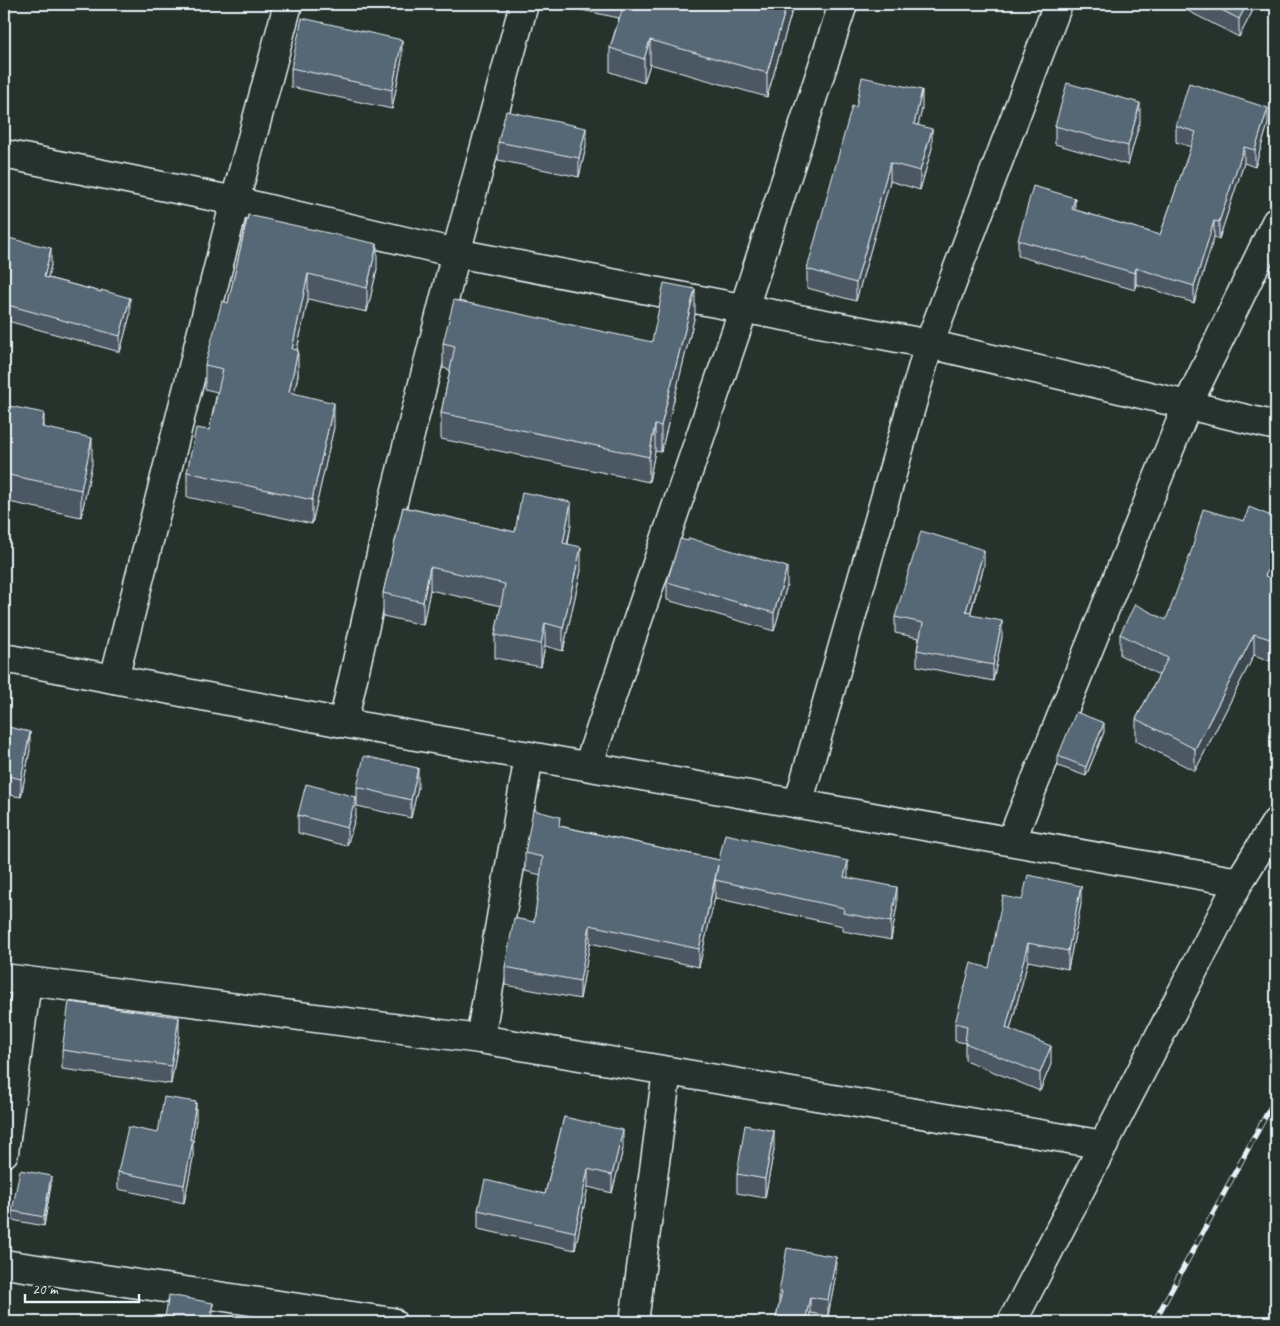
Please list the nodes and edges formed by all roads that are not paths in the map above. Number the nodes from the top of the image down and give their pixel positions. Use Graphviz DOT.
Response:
graph roads {
  1 [pos="288,4"];
  2 [pos="524,4"];
  3 [pos="843,4"];
  4 [pos="1058,4"];
  5 [pos="4,154"];
  6 [pos="235,201"];
  7 [pos="1276,222"];
  8 [pos="456,253"];
  9 [pos="744,308"];
  10 [pos="929,344"];
  11 [pos="1187,406"];
  12 [pos="1276,426"];
  13 [pos="4,658"];
  14 [pos="114,679"];
  15 [pos="343,723"];
  16 [pos="529,756"];
  17 [pos="588,766"];
  18 [pos="798,804"];
  19 [pos="1276,822"];
  20 [pos="1011,842"];
  21 [pos="1239,882"];
  22 [pos="16,979"];
  23 [pos="480,1039"];
  24 [pos="667,1071"];
  25 [pos="1104,1145"];
  26 [pos="4,1153"];
  27 [pos="4,1264"];
  28 [pos="268,1313"];
  29 [pos="392,1322"];
  30 [pos="634,1322"];
  31 [pos="1012,1322"];
  1 -- 6 [label="street"];
  2 -- 8 [label="street"];
  3 -- 9 [label="street"];
  4 -- 10 [label="street"];
  5 -- 6 [label="street"];
  6 -- 8 [label="street"];
  6 -- 14 [label="street"];
  7 -- 11 [label="street"];
  8 -- 9 [label="street"];
  8 -- 15 [label="street"];
  9 -- 10 [label="street"];
  9 -- 17 [label="street"];
  10 -- 11 [label="street"];
  10 -- 18 [label="street"];
  11 -- 12 [label="street"];
  11 -- 20 [label="street"];
  13 -- 14 [label="street"];
  14 -- 15 [label="street"];
  15 -- 16 [label="street"];
  16 -- 17 [label="street"];
  16 -- 23 [label="street"];
  17 -- 18 [label="street"];
  18 -- 20 [label="street"];
  19 -- 21 [label="street"];
  20 -- 21 [label="street"];
  21 -- 25 [label="street"];
  22 -- 23 [label="street"];
  22 -- 26 [label="street"];
  23 -- 24 [label="street"];
  24 -- 25 [label="street"];
  24 -- 30 [label="street"];
  25 -- 31 [label="street"];
  27 -- 28 [label="street"];
  28 -- 29 [label="street"];
}
